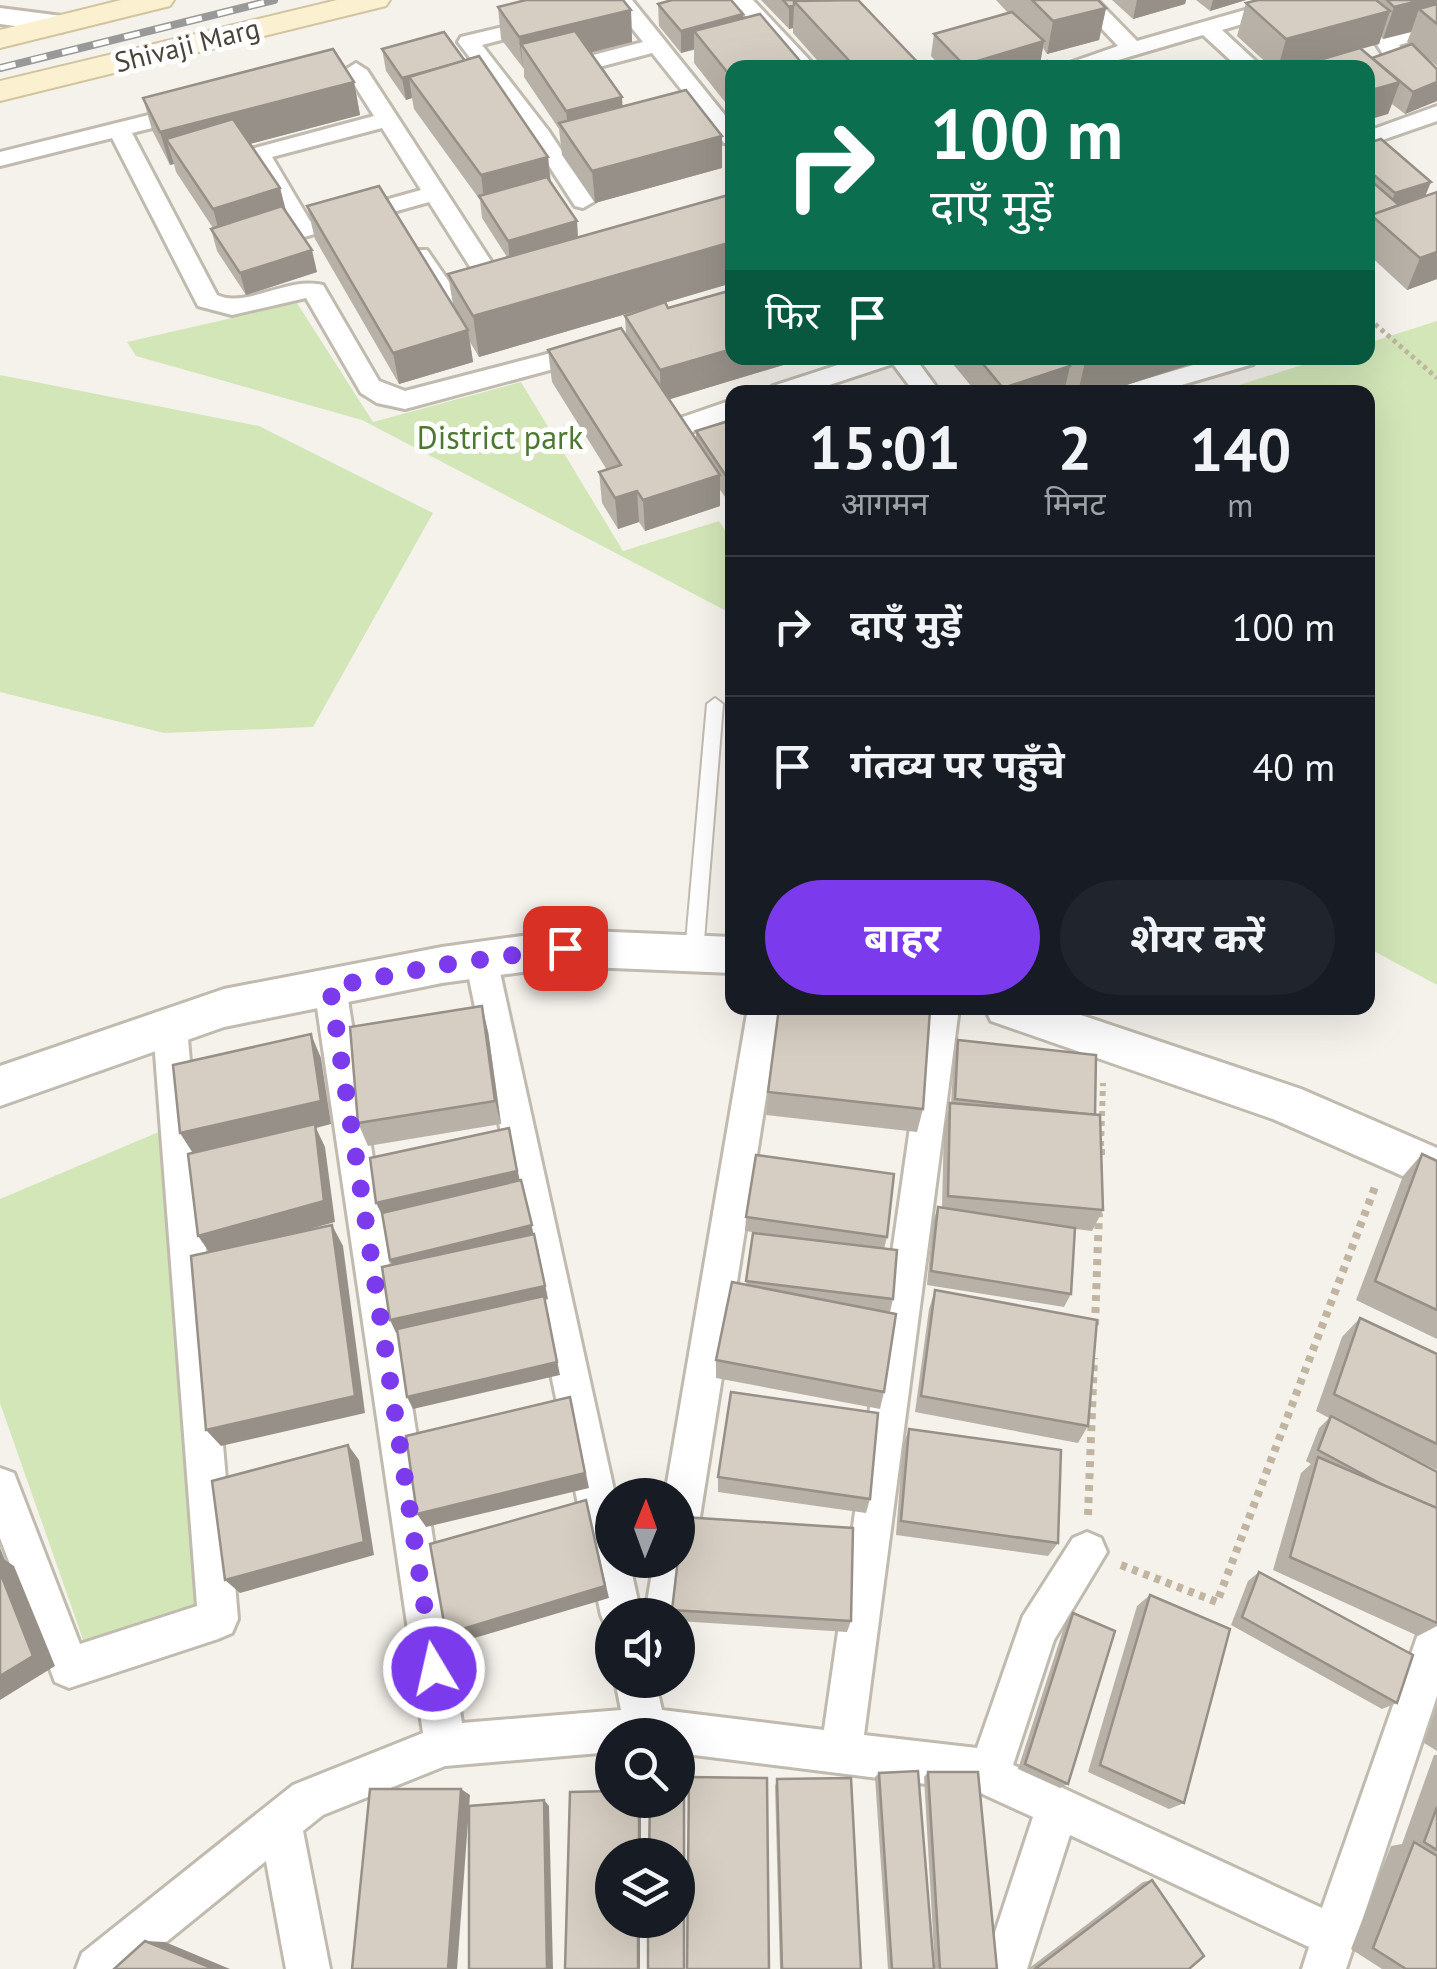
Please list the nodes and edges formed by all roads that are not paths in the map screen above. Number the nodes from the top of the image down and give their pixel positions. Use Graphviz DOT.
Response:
graph roads {
  1 [pos="158,0"];
  2 [pos="375,0"];
  3 [pos="741,0"];
  4 [pos="1085,0"];
  5 [pos="1302,0"];
  6 [pos="632,2"];
  7 [pos="0,16"];
  8 [pos="62,24"];
  9 [pos="1206,26"];
  10 [pos="1437,27"];
  11 [pos="0,40"];
  12 [pos="657,45"];
  13 [pos="1130,46"];
  14 [pos="798,60"];
  15 [pos="1089,60"];
  16 [pos="1243,60"];
  17 [pos="1375,63"];
  18 [pos="356,70"];
  19 [pos="7,92"];
  20 [pos="210,106"];
  21 [pos="709,109"];
  22 [pos="391,112"];
  23 [pos="618,113"];
  24 [pos="1437,113"];
  25 [pos="677,117"];
  26 [pos="120,129"];
  27 [pos="725,129"];
  28 [pos="1375,144"];
  29 [pos="0,159"];
  30 [pos="435,193"];
  31 [pos="571,193"];
  32 [pos="417,251"];
  33 [pos="541,272"];
  34 [pos="499,283"];
  35 [pos="617,343"];
  36 [pos="863,365"];
  37 [pos="1221,365"];
  38 [pos="803,385"];
  39 [pos="1154,385"];
  40 [pos="725,412"];
  41 [pos="689,424"];
  42 [pos="715,704"];
  43 [pos="713,954"];
  44 [pos="481,959"];
  45 [pos="330,987"];
  46 [pos="763,1015"];
  47 [pos="941,1015"];
  48 [pos="1026,1015"];
  49 [pos="170,1027"];
  50 [pos="0,1086"];
  51 [pos="1437,1170"];
  52 [pos="687,1478"];
  53 [pos="0,1487"];
  54 [pos="1087,1552"];
  55 [pos="618,1598"];
  56 [pos="1437,1638"];
  57 [pos="595,1734"];
  58 [pos="695,1736"];
  59 [pos="446,1745"];
  60 [pos="842,1753"];
  61 [pos="989,1774"];
  62 [pos="1058,1806"];
  63 [pos="280,1822"];
  64 [pos="1329,1953"];
  65 [pos="98,1969"];
  66 [pos="308,1969"];
  67 [pos="1005,1969"];
  1 -- 8 [label="main road, Shivaji Marg"];
  2 -- 19 [label="main road, Shivaji Marg"];
  3 -- 14 [label="street"];
  4 -- 13 [label="street"];
  5 -- 9 [label="street"];
  6 -- 12 [label="street"];
  6 -- 31 [label="street"];
  7 -- 8 [label="street"];
  8 -- 11 [label="main road, Shivaji Marg"];
  9 -- 13 [label="street"];
  9 -- 16 [label="street"];
  10 -- 17 [label="street"];
  12 -- 21 [label="street"];
  12 -- 23 [label="street"];
  13 -- 15 [label="street"];
  18 -- 22 [label="street"];
  20 -- 26 [label="street"];
  21 -- 25 [label="street"];
  21 -- 27 [label="street"];
  22 -- 30 [label="street"];
  22 -- 30 [label="street"];
  24 -- 28 [label="street"];
  26 -- 29 [label="street"];
  26 -- 35 [label="street"];
  30 -- 34 [label="street"];
  32 -- 34 [label="street"];
  33 -- 34 [label="street"];
  36 -- 38 [label="street"];
  37 -- 39 [label="street"];
  40 -- 41 [label="street"];
  42 -- 43 [label="lane"];
  43 -- 44 [label="street"];
  44 -- 45 [label="street"];
  44 -- 55 [label="street"];
  45 -- 49 [label="street"];
  45 -- 59 [label="street"];
  46 -- 52 [label="street"];
  47 -- 60 [label="street"];
  48 -- 51 [label="street"];
  49 -- 50 [label="street"];
  49 -- 53 [label="street"];
  54 -- 61 [label="street"];
  56 -- 64 [label="street"];
  57 -- 59 [label="street"];
  58 -- 60 [label="street"];
  59 -- 63 [label="street"];
  60 -- 61 [label="street"];
  61 -- 62 [label="street"];
  62 -- 64 [label="street"];
  62 -- 67 [label="street"];
  63 -- 65 [label="street"];
  63 -- 66 [label="street"];
}
